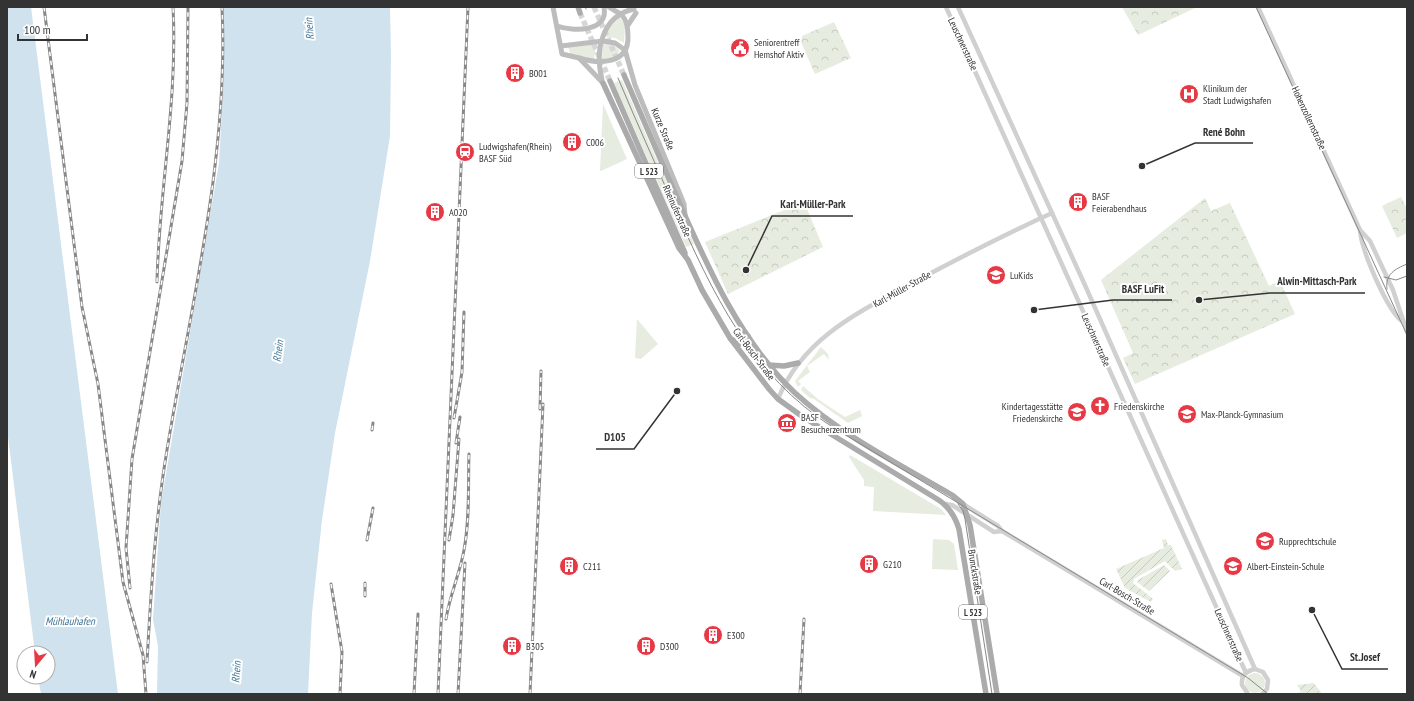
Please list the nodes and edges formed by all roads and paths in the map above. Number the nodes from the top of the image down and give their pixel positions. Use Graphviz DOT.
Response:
graph roads {
  1 [pos="553,7"];
  2 [pos="604,7"];
  3 [pos="609,7"];
  4 [pos="946,7"];
  5 [pos="958,7"];
  6 [pos="1258,7"];
  7 [pos="621,14"];
  8 [pos="628,25"];
  9 [pos="557,26"];
  10 [pos="601,41"];
  11 [pos="561,46"];
  12 [pos="624,50"];
  13 [pos="579,58"];
  14 [pos="598,62"];
  15 [pos="624,75"];
  16 [pos="610,81"];
  17 [pos="603,83"];
  18 [pos="1052,213"];
  19 [pos="685,216"];
  20 [pos="1042,218"];
  21 [pos="1360,230"];
  22 [pos="688,260"];
  23 [pos="1402,322"];
  24 [pos="1407,332"];
  25 [pos="748,336"];
  26 [pos="730,338"];
  27 [pos="798,363"];
  28 [pos="769,364"];
  29 [pos="785,382"];
  30 [pos="778,398"];
  31 [pos="945,504"];
  32 [pos="963,504"];
  33 [pos="969,516"];
  34 [pos="1002,531"];
  35 [pos="1255,669"];
  36 [pos="1244,674"];
  37 [pos="1265,693"];
  38 [pos="986,694"];
  39 [pos="997,694"];
  40 [pos="1248,694"];
  1 -- 9 [label="main road"];
  2 -- 9 [label="main road"];
  3 -- 7 [label="main road"];
  4 -- 20 [label="street, Leuschnerstraße"];
  5 -- 18 [label="street, Leuschnerstraße"];
  6 -- 21 [label="street, Hohenzollernstraße"];
  7 -- 8 [label="main road"];
  7 -- 8 [label="main road"];
  7 -- 10 [label="main road"];
  8 -- 12 [label="main road"];
  9 -- 11 [label="main road"];
  10 -- 11 [label="main road"];
  10 -- 12 [label="main road"];
  10 -- 14 [label="main road"];
  11 -- 13 [label="main road"];
  12 -- 14 [label="main road"];
  12 -- 19 [label="main road, Kurze Straße / L 523"];
  13 -- 14 [label="main road"];
  13 -- 17 [label="main road, L 523"];
  14 -- 17 [label="main road"];
  15 -- 19 [label="main road, Rheinuferstraße / L 523"];
  16 -- 22 [label="main road, Rheinuferstraße / L 523"];
  17 -- 22 [label="main road, Carl-Bosch-Straße / L 523"];
  18 -- 20 [label="street, Karl-Müller-Straße"];
  18 -- 35 [label="street, Leuschnerstraße"];
  19 -- 25 [label="main road, Carl-Bosch-Straße / L 523"];
  20 -- 27 [label="street, Karl-Müller-Straße"];
  20 -- 36 [label="street, Leuschnerstraße"];
  21 -- 23 [label="street, Hohenzollernstraße"];
  21 -- 23 [label="street, Hohenzollernstraße"];
  22 -- 26 [label="main road, Carl-Bosch-Straße / L 523"];
  23 -- 24 [label="street, Hohenzollernstraße"];
  25 -- 26 [label="main road"];
  25 -- 28 [label="main road, Carl-Bosch-Straße / L 523"];
  26 -- 30 [label="main road, Carl-Bosch-Straße / L 523"];
  27 -- 28 [label="main road"];
  27 -- 29 [label="street, Karl-Müller-Straße"];
  28 -- 29 [label="main road, Carl-Bosch-Straße / L 523"];
  29 -- 30 [label="street, Karl-Müller-Straße"];
  29 -- 32 [label="main road, Carl-Bosch-Straße / L 523"];
  30 -- 31 [label="main road, Carl-Bosch-Straße / L 523"];
  31 -- 33 [label="street, Carl-Bosch-Straße"];
  31 -- 38 [label="main road, Brunckstraße / L 523"];
  32 -- 33 [label="main road, Brunckstraße / L 523"];
  32 -- 34 [label="street, Carl-Bosch-Straße"];
  33 -- 34 [label="street, Carl-Bosch-Straße"];
  33 -- 39 [label="main road, Brunckstraße / L 523"];
  34 -- 36 [label="street, Carl-Bosch-Straße"];
  35 -- 36 [label="street"];
  35 -- 37 [label="street, Leuschnerstraße"];
  36 -- 40 [label="street, Leuschnerstraße"];
}
